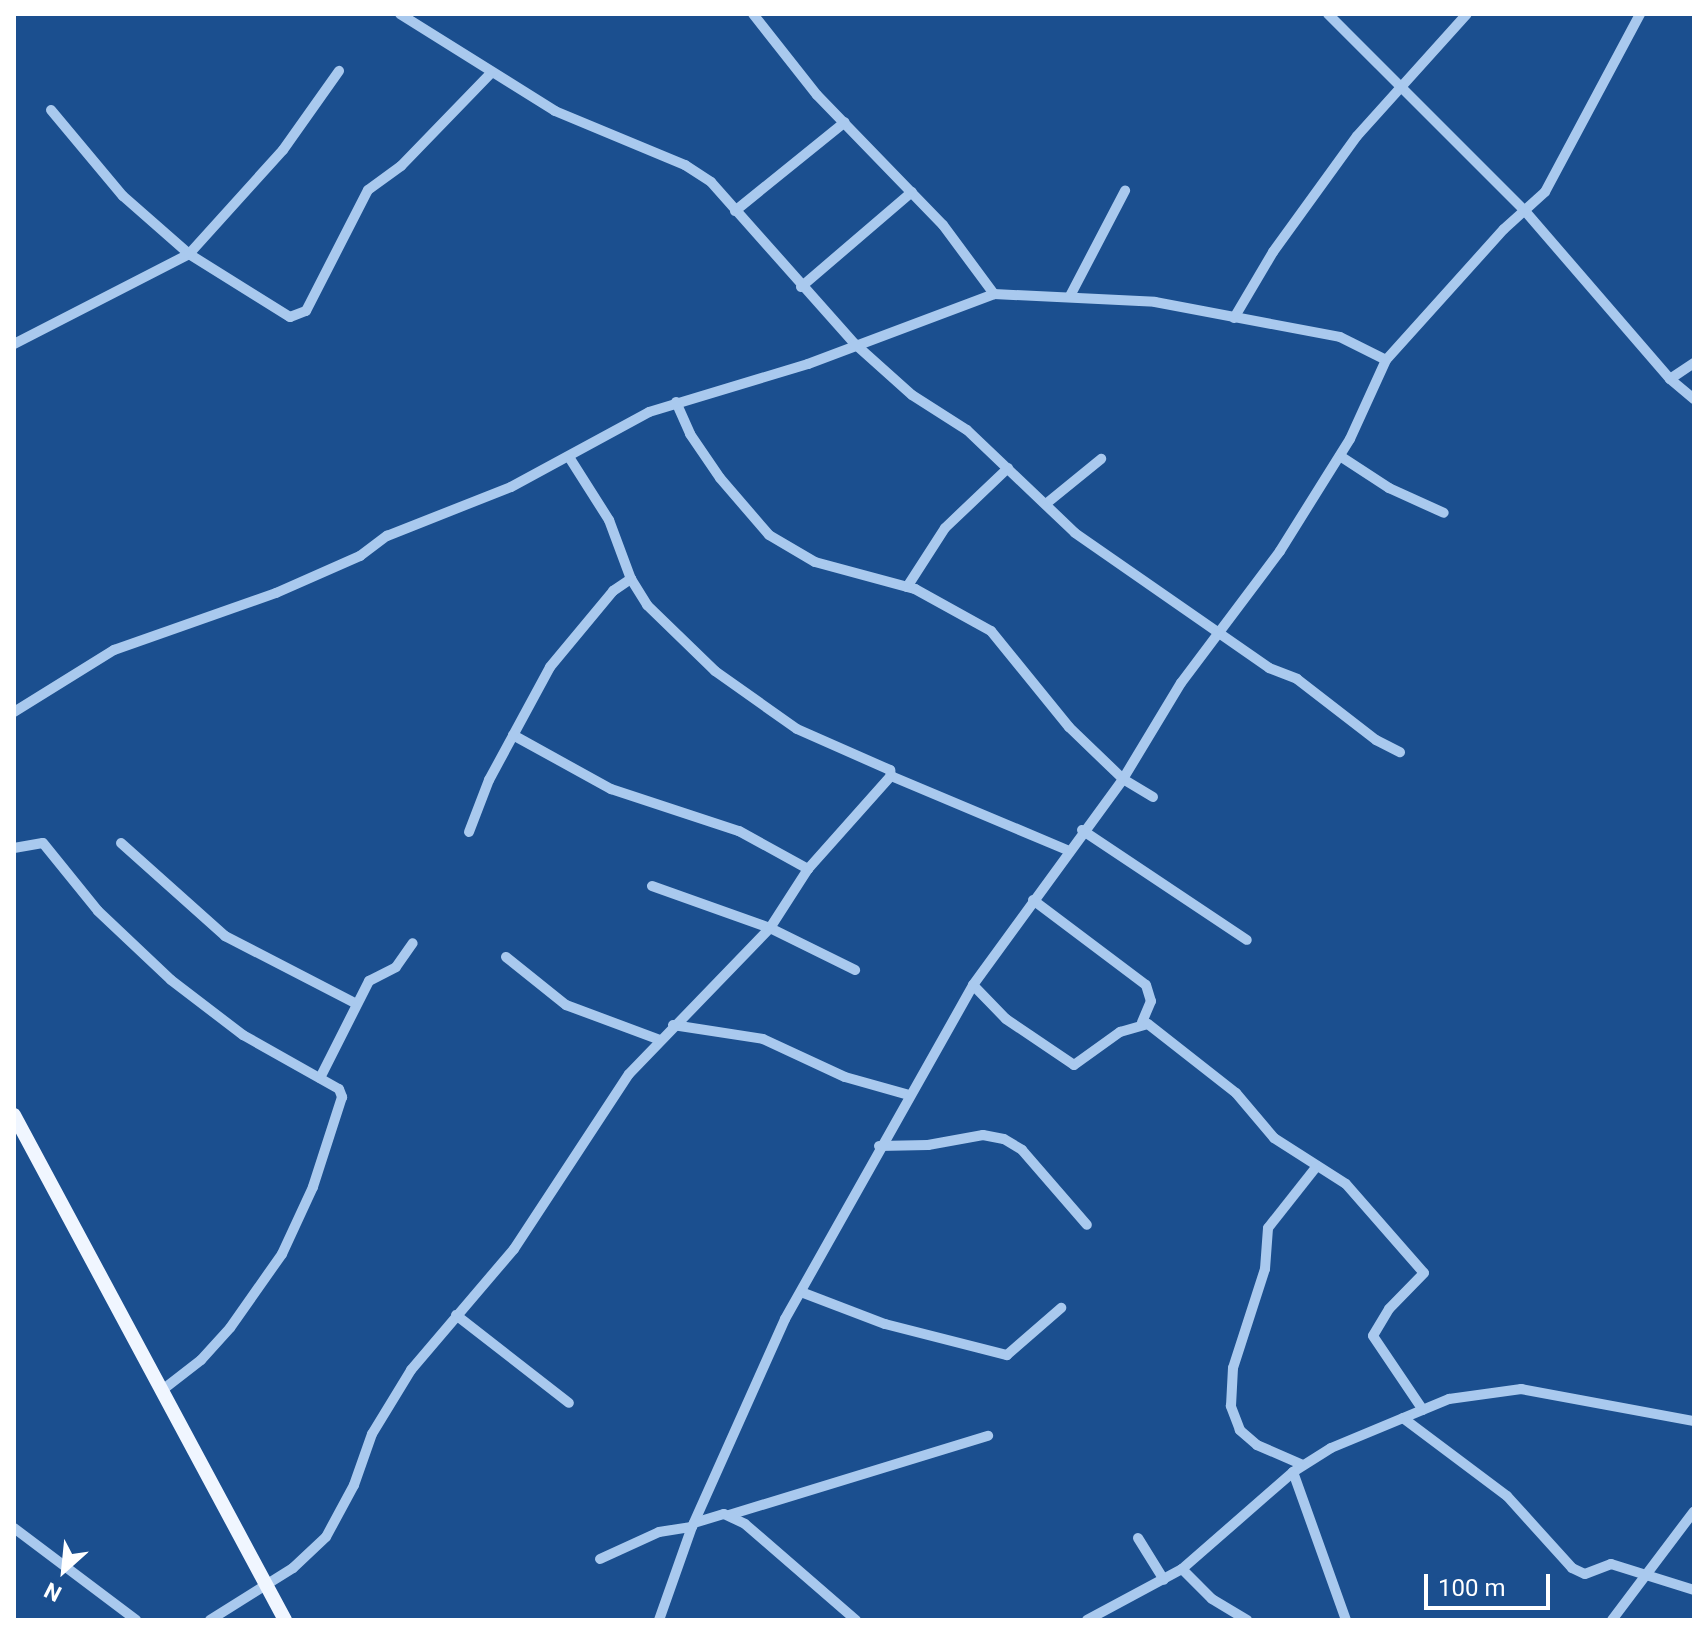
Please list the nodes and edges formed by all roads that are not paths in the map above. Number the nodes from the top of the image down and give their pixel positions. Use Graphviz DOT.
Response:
graph roads {
  1 [pos="400,14"];
  2 [pos="753,14"];
  3 [pos="1328,14"];
  4 [pos="1467,14"];
  5 [pos="1640,14"];
  6 [pos="339,71"];
  7 [pos="490,74"];
  8 [pos="1400,86"];
  9 [pos="51,110"];
  10 [pos="845,122"];
  11 [pos="1125,191"];
  12 [pos="912,192"];
  13 [pos="735,211"];
  14 [pos="1525,211"];
  15 [pos="189,254"];
  16 [pos="801,287"];
  17 [pos="994,294"];
  18 [pos="1070,296"];
  19 [pos="1234,318"];
  20 [pos="14,343"];
  21 [pos="855,344"];
  22 [pos="1386,360"];
  23 [pos="1694,363"];
  24 [pos="1670,379"];
  25 [pos="1694,399"];
  26 [pos="676,402"];
  27 [pos="1340,456"];
  28 [pos="569,457"];
  29 [pos="1101,459"];
  30 [pos="1008,468"];
  31 [pos="1047,503"];
  32 [pos="1444,513"];
  33 [pos="631,579"];
  34 [pos="907,587"];
  35 [pos="1221,632"];
  36 [pos="14,712"];
  37 [pos="513,735"];
  38 [pos="1400,752"];
  39 [pos="891,776"];
  40 [pos="1123,779"];
  41 [pos="1153,797"];
  42 [pos="1082,830"];
  43 [pos="469,832"];
  44 [pos="121,843"];
  45 [pos="14,848"];
  46 [pos="1067,850"];
  47 [pos="808,869"];
  48 [pos="652,886"];
  49 [pos="1033,900"];
  50 [pos="770,928"];
  51 [pos="1247,940"];
  52 [pos="413,943"];
  53 [pos="506,957"];
  54 [pos="855,970"];
  55 [pos="973,985"];
  56 [pos="357,1004"];
  57 [pos="1142,1022"];
  58 [pos="673,1025"];
  59 [pos="660,1040"];
  60 [pos="320,1078"];
  61 [pos="909,1095"];
  62 [pos="14,1115"];
  63 [pos="879,1146"];
  64 [pos="1317,1166"];
  65 [pos="1087,1225"];
  66 [pos="801,1292"];
  67 [pos="1061,1308"];
  68 [pos="456,1315"];
  69 [pos="161,1391"];
  70 [pos="569,1403"];
  71 [pos="1423,1410"];
  72 [pos="1403,1418"];
  73 [pos="1694,1421"];
  74 [pos="988,1436"];
  75 [pos="1303,1465"];
  76 [pos="1293,1472"];
  77 [pos="1694,1511"];
  78 [pos="729,1515"];
  79 [pos="693,1525"];
  80 [pos="14,1528"];
  81 [pos="1138,1538"];
  82 [pos="600,1559"];
  83 [pos="1182,1569"];
  84 [pos="1646,1573"];
  85 [pos="1164,1580"];
  86 [pos="267,1586"];
  87 [pos="1694,1590"];
  88 [pos="135,1620"];
  89 [pos="210,1620"];
  90 [pos="285,1620"];
  91 [pos="659,1620"];
  92 [pos="856,1620"];
  93 [pos="1087,1620"];
  94 [pos="1247,1620"];
  95 [pos="1346,1620"];
  96 [pos="1612,1620"];
  1 -- 7 [label="street"];
  2 -- 10 [label="street"];
  3 -- 8 [label="street"];
  4 -- 8 [label="street"];
  5 -- 14 [label="street"];
  6 -- 15 [label="street"];
  7 -- 13 [label="street"];
  7 -- 15 [label="street"];
  8 -- 14 [label="street"];
  8 -- 19 [label="street"];
  9 -- 15 [label="street"];
  10 -- 12 [label="street"];
  10 -- 13 [label="street"];
  11 -- 18 [label="street"];
  12 -- 16 [label="street"];
  12 -- 17 [label="street"];
  13 -- 16 [label="street"];
  14 -- 22 [label="street"];
  14 -- 24 [label="street"];
  15 -- 20 [label="street"];
  16 -- 21 [label="street"];
  17 -- 18 [label="street"];
  17 -- 21 [label="street"];
  18 -- 19 [label="street"];
  19 -- 22 [label="street"];
  21 -- 26 [label="street"];
  21 -- 30 [label="street"];
  22 -- 27 [label="street"];
  23 -- 24 [label="street"];
  24 -- 25 [label="street"];
  26 -- 28 [label="street"];
  26 -- 34 [label="street"];
  27 -- 32 [label="street"];
  27 -- 35 [label="street"];
  28 -- 33 [label="street"];
  28 -- 36 [label="street"];
  29 -- 31 [label="street"];
  30 -- 31 [label="street"];
  30 -- 34 [label="street"];
  31 -- 35 [label="street"];
  33 -- 37 [label="street"];
  33 -- 39 [label="street"];
  34 -- 40 [label="street"];
  35 -- 38 [label="street"];
  35 -- 40 [label="street"];
  37 -- 43 [label="street"];
  37 -- 47 [label="street"];
  39 -- 46 [label="street"];
  39 -- 47 [label="street"];
  40 -- 41 [label="street"];
  40 -- 42 [label="street"];
  42 -- 46 [label="street"];
  42 -- 51 [label="street"];
  44 -- 56 [label="street"];
  45 -- 60 [label="street"];
  46 -- 49 [label="street"];
  47 -- 50 [label="street"];
  48 -- 50 [label="street"];
  49 -- 55 [label="street"];
  49 -- 57 [label="street"];
  50 -- 54 [label="street"];
  50 -- 58 [label="street"];
  52 -- 56 [label="street"];
  53 -- 59 [label="street"];
  55 -- 57 [label="street"];
  55 -- 61 [label="street"];
  56 -- 60 [label="street"];
  57 -- 64 [label="street"];
  58 -- 59 [label="street"];
  58 -- 61 [label="street"];
  59 -- 68 [label="street"];
  60 -- 69 [label="street"];
  61 -- 63 [label="street"];
  62 -- 69 [label="main road"];
  63 -- 65 [label="street"];
  63 -- 66 [label="street"];
  64 -- 71 [label="street"];
  64 -- 75 [label="street"];
  66 -- 67 [label="street"];
  66 -- 79 [label="street"];
  68 -- 70 [label="street"];
  68 -- 86 [label="street"];
  69 -- 86 [label="main road"];
  71 -- 72 [label="street"];
  71 -- 73 [label="street"];
  72 -- 75 [label="street"];
  72 -- 84 [label="street"];
  74 -- 78 [label="street"];
  75 -- 76 [label="street"];
  76 -- 83 [label="street"];
  76 -- 95 [label="street"];
  77 -- 84 [label="street"];
  78 -- 79 [label="street"];
  78 -- 92 [label="street"];
  79 -- 82 [label="street"];
  79 -- 91 [label="street"];
  80 -- 88 [label="street"];
  81 -- 85 [label="street"];
  83 -- 85 [label="street"];
  83 -- 94 [label="street"];
  84 -- 87 [label="street"];
  84 -- 96 [label="street"];
  85 -- 93 [label="street"];
  86 -- 89 [label="street"];
  86 -- 90 [label="main road"];
}
